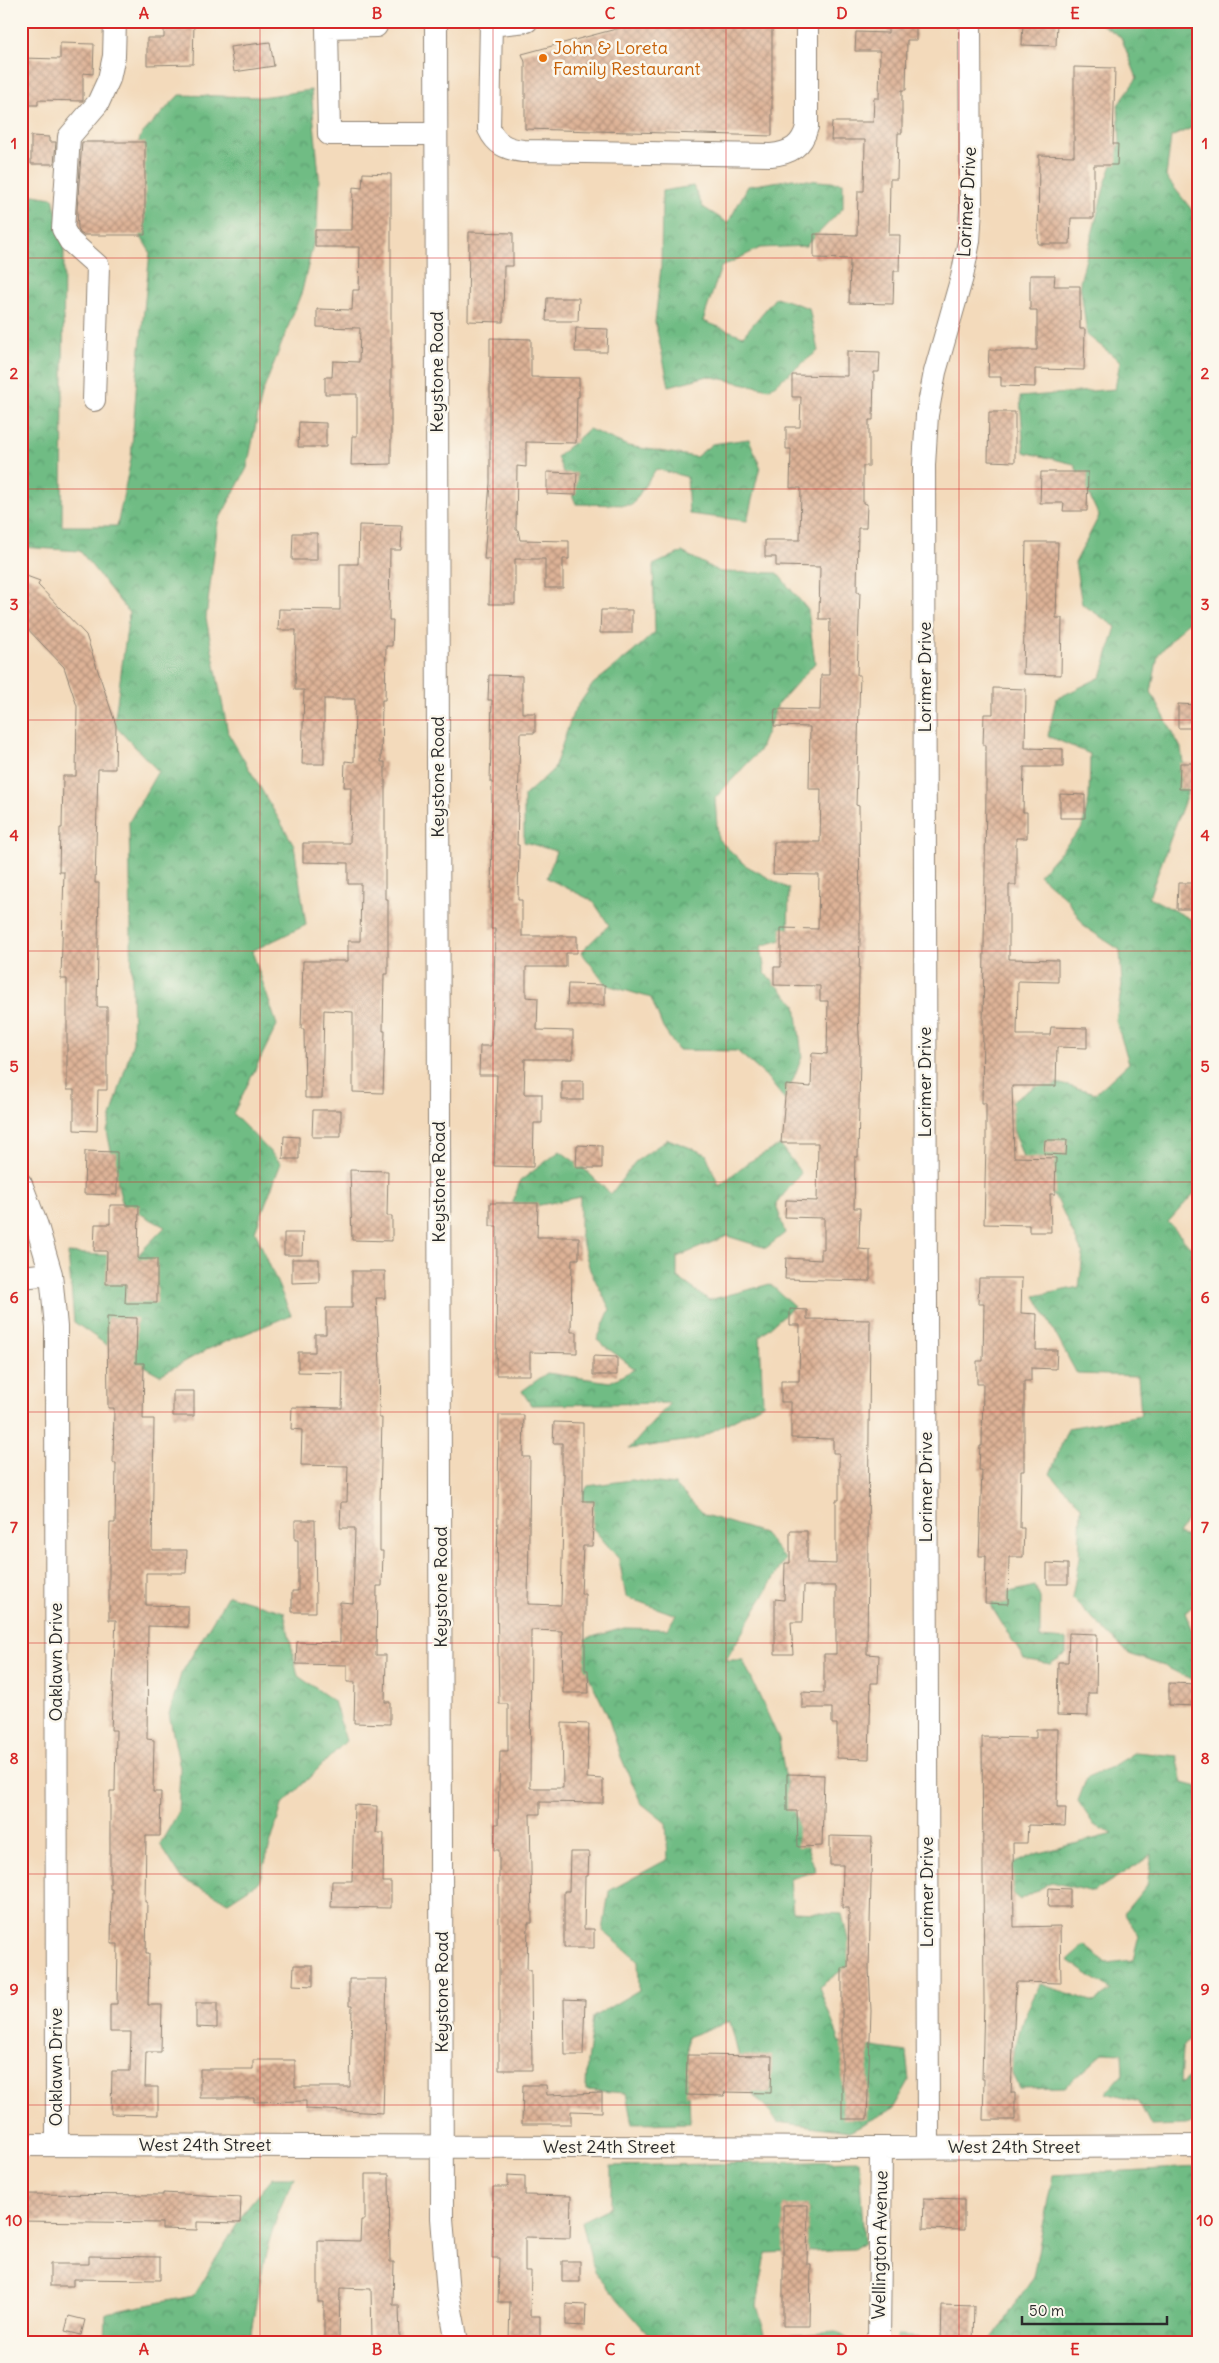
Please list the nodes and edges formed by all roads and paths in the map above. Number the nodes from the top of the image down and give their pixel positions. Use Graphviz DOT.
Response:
graph roads {
  1 [pos="115,21"];
  2 [pos="376,21"];
  3 [pos="436,21"];
  4 [pos="527,21"];
  5 [pos="807,21"];
  6 [pos="970,21"];
  7 [pos="491,23"];
  8 [pos="436,134"];
  9 [pos="94,400"];
  10 [pos="21,1184"];
  11 [pos="51,1274"];
  12 [pos="21,1277"];
  13 [pos="21,2144"];
  14 [pos="56,2144"];
  15 [pos="1198,2146"];
  16 [pos="443,2147"];
  17 [pos="928,2147"];
  18 [pos="881,2148"];
  19 [pos="458,2342"];
  20 [pos="879,2342"];
  1 -- 9 [label="street"];
  2 -- 8 [label="street"];
  3 -- 8 [label="street, Keystone Road"];
  4 -- 7 [label="street"];
  5 -- 7 [label="street"];
  6 -- 17 [label="street, Lorimer Drive"];
  8 -- 16 [label="street, Keystone Road"];
  10 -- 11 [label="street, Oaklawn Drive"];
  11 -- 12 [label="street"];
  11 -- 14 [label="street, Oaklawn Drive"];
  13 -- 14 [label="street, West 24th Street"];
  14 -- 16 [label="street, West 24th Street"];
  15 -- 17 [label="street, West 24th Street"];
  16 -- 18 [label="street, West 24th Street"];
  16 -- 19 [label="street, Keystone Road"];
  17 -- 18 [label="street, West 24th Street"];
  18 -- 20 [label="street, Wellington Avenue"];
}
